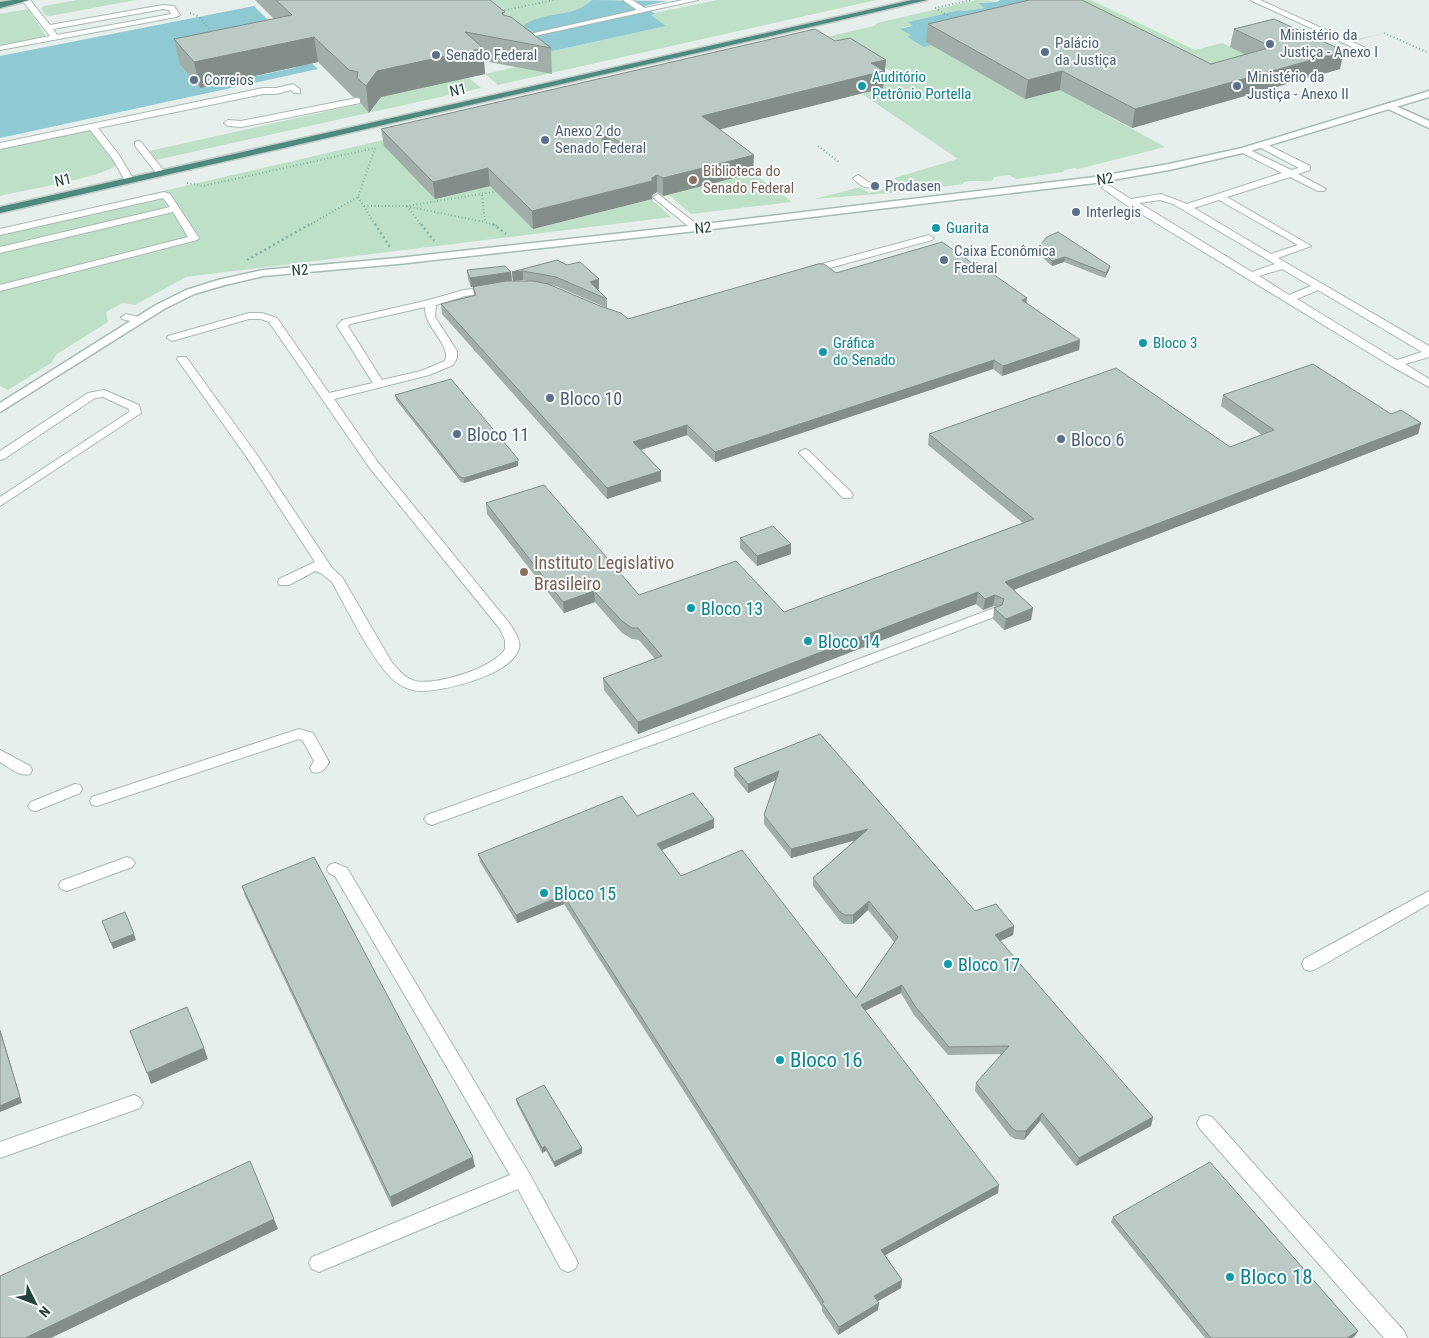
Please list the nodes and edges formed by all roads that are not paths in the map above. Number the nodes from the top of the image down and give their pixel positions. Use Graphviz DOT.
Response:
graph roads {
  1 [pos="26,0"];
  2 [pos="153,0"];
  3 [pos="627,0"];
  4 [pos="694,0"];
  5 [pos="924,0"];
  6 [pos="1254,0"];
  7 [pos="0,4"];
  8 [pos="642,10"];
  9 [pos="46,24"];
  10 [pos="55,38"];
  11 [pos="510,39"];
  12 [pos="0,48"];
  13 [pos="1364,49"];
  14 [pos="297,91"];
  15 [pos="1429,94"];
  16 [pos="357,101"];
  17 [pos="1389,106"];
  18 [pos="228,123"];
  19 [pos="1429,125"];
  20 [pos="92,127"];
  21 [pos="138,144"];
  22 [pos="1262,145"];
  23 [pos="0,146"];
  24 [pos="1244,150"];
  25 [pos="161,173"];
  26 [pos="1290,174"];
  27 [pos="858,178"];
  28 [pos="129,180"];
  29 [pos="868,185"];
  30 [pos="1107,188"];
  31 [pos="1322,189"];
  32 [pos="658,197"];
  33 [pos="1220,197"];
  34 [pos="1128,202"];
  35 [pos="1185,208"];
  36 [pos="175,209"];
  37 [pos="0,210"];
  38 [pos="696,228"];
  39 [pos="0,232"];
  40 [pos="929,238"];
  41 [pos="0,250"];
  42 [pos="1271,258"];
  43 [pos="1284,265"];
  44 [pos="796,274"];
  45 [pos="1251,276"];
  46 [pos="1,285"];
  47 [pos="1318,286"];
  48 [pos="500,288"];
  49 [pos="1288,299"];
  50 [pos="431,303"];
  51 [pos="126,317"];
  52 [pos="139,320"];
  53 [pos="172,338"];
  54 [pos="1429,352"];
  55 [pos="182,359"];
  56 [pos="1395,364"];
  57 [pos="379,384"];
  58 [pos="1429,384"];
  59 [pos="328,397"];
  60 [pos="0,408"];
  61 [pos="805,453"];
  62 [pos="0,456"];
  63 [pos="847,495"];
  64 [pos="0,502"];
  65 [pos="327,571"];
  66 [pos="284,582"];
  67 [pos="994,612"];
  68 [pos="0,755"];
  69 [pos="317,768"];
  70 [pos="25,770"];
  71 [pos="75,789"];
  72 [pos="97,801"];
  73 [pos="36,806"];
  74 [pos="432,819"];
  75 [pos="127,863"];
  76 [pos="335,869"];
  77 [pos="67,886"];
  78 [pos="1429,897"];
  79 [pos="1310,964"];
  80 [pos="134,1103"];
  81 [pos="1206,1123"];
  82 [pos="0,1150"];
  83 [pos="522,1179"];
  84 [pos="318,1263"];
  85 [pos="568,1263"];
  86 [pos="1397,1338"];
  1 -- 7 [label="highway"];
  1 -- 9 [label="lane"];
  2 -- 9 [label="lane"];
  3 -- 8 [label="lane"];
  4 -- 8 [label="lane"];
  5 -- 25 [label="highway, N1"];
  6 -- 13 [label="lane"];
  8 -- 11 [label="lane"];
  9 -- 10 [label="lane"];
  9 -- 10 [label="lane"];
  10 -- 12 [label="lane"];
  14 -- 20 [label="lane"];
  15 -- 17 [label="main road, N2"];
  16 -- 18 [label="lane"];
  17 -- 19 [label="main road"];
  17 -- 22 [label="main road, N2"];
  20 -- 23 [label="lane"];
  20 -- 28 [label="lane"];
  21 -- 25 [label="lane"];
  22 -- 24 [label="main road, N2"];
  22 -- 26 [label="lane"];
  24 -- 26 [label="lane"];
  24 -- 38 [label="main road, N2"];
  25 -- 28 [label="highway, N1"];
  26 -- 31 [label="lane"];
  26 -- 33 [label="lane"];
  27 -- 29 [label="lane"];
  28 -- 37 [label="highway, N1"];
  30 -- 34 [label="lane"];
  32 -- 38 [label="lane"];
  33 -- 35 [label="lane"];
  33 -- 42 [label="lane"];
  34 -- 35 [label="lane"];
  34 -- 45 [label="lane"];
  35 -- 42 [label="lane"];
  36 -- 39 [label="lane"];
  36 -- 41 [label="lane"];
  36 -- 46 [label="lane"];
  38 -- 52 [label="main road, N2"];
  40 -- 44 [label="lane"];
  42 -- 43 [label="lane"];
  43 -- 45 [label="lane"];
  43 -- 47 [label="lane"];
  45 -- 49 [label="lane"];
  47 -- 49 [label="lane"];
  47 -- 54 [label="lane"];
  48 -- 50 [label="lane"];
  49 -- 56 [label="lane"];
  50 -- 57 [label="lane"];
  50 -- 57 [label="lane"];
  51 -- 52 [label="lane"];
  52 -- 60 [label="main road, N2"];
  53 -- 59 [label="lane"];
  54 -- 56 [label="lane"];
  55 -- 65 [label="lane"];
  56 -- 58 [label="lane"];
  57 -- 59 [label="lane"];
  59 -- 65 [label="lane"];
  61 -- 63 [label="lane"];
  62 -- 64 [label="lane"];
  65 -- 66 [label="lane"];
  67 -- 74 [label="lane"];
  68 -- 70 [label="lane"];
  69 -- 72 [label="lane"];
  71 -- 73 [label="lane"];
  75 -- 77 [label="lane"];
  76 -- 83 [label="lane"];
  78 -- 79 [label="lane"];
  80 -- 82 [label="lane"];
  81 -- 86 [label="lane"];
  83 -- 84 [label="lane"];
  83 -- 85 [label="lane"];
}
